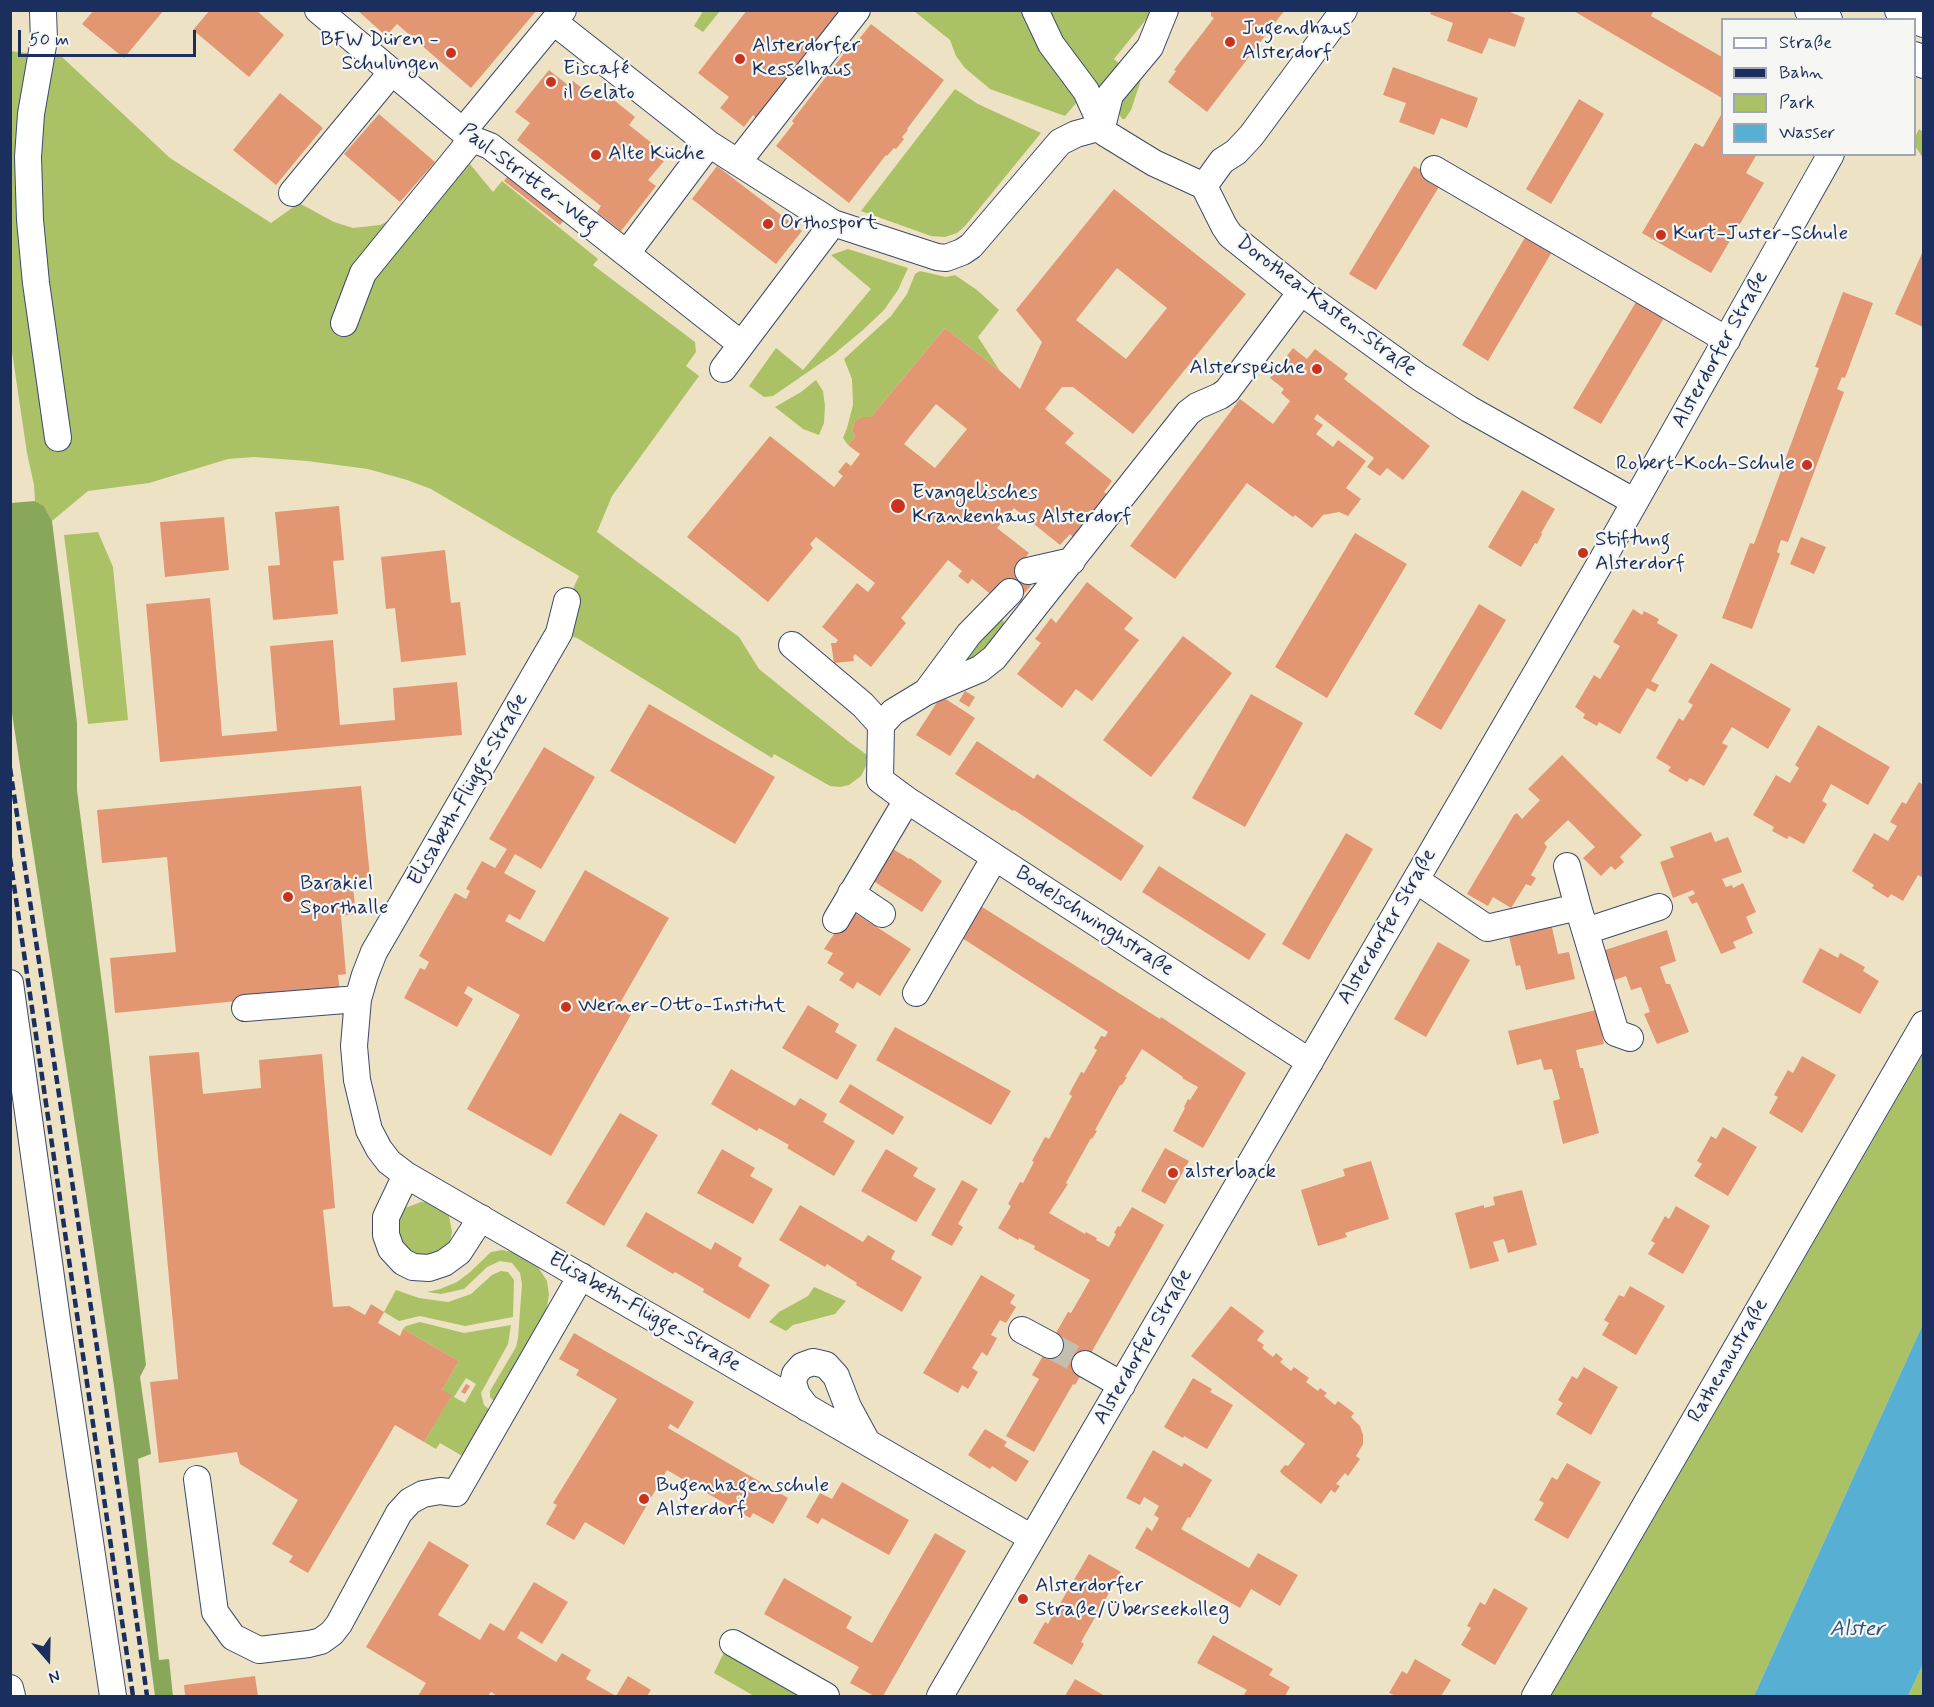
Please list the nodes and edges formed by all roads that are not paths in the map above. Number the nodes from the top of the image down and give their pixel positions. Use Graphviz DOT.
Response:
graph roads {
  1 [pos="318,10"];
  2 [pos="857,10"];
  3 [pos="1035,10"];
  4 [pos="1165,10"];
  5 [pos="1344,10"];
  6 [pos="43,12"];
  7 [pos="559,16"];
  8 [pos="392,72"];
  9 [pos="1101,127"];
  10 [pos="467,135"];
  11 [pos="709,144"];
  12 [pos="1830,156"];
  13 [pos="738,162"];
  14 [pos="1434,169"];
  15 [pos="1204,186"];
  16 [pos="292,193"];
  17 [pos="833,223"];
  18 [pos="627,253"];
  19 [pos="1301,292"];
  20 [pos="344,323"];
  21 [pos="1727,340"];
  22 [pos="741,344"];
  23 [pos="723,369"];
  24 [pos="58,438"];
  25 [pos="1635,502"];
  26 [pos="1072,561"];
  27 [pos="1028,571"];
  28 [pos="1010,592"];
  29 [pos="567,601"];
  30 [pos="792,645"];
  31 [pos="926,692"];
  32 [pos="881,725"];
  33 [pos="907,800"];
  34 [pos="995,857"];
  35 [pos="1567,866"];
  36 [pos="1416,880"];
  37 [pos="851,893"];
  38 [pos="1659,907"];
  39 [pos="882,914"];
  40 [pos="1582,919"];
  41 [pos="836,920"];
  42 [pos="10,983"];
  43 [pos="916,993"];
  44 [pos="358,999"];
  45 [pos="245,1008"];
  46 [pos="1923,1024"];
  47 [pos="1630,1038"];
  48 [pos="1310,1062"];
  49 [pos="406,1175"];
  50 [pos="481,1218"];
  51 [pos="581,1276"];
  52 [pos="1022,1330"];
  53 [pos="1050,1345"];
  54 [pos="1085,1364"];
  55 [pos="1122,1385"];
  56 [pos="807,1408"];
  57 [pos="867,1443"];
  58 [pos="197,1479"];
  59 [pos="1032,1538"];
  60 [pos="733,1643"];
  61 [pos="10,1688"];
  62 [pos="12,1696"];
  63 [pos="114,1696"];
  64 [pos="826,1696"];
  65 [pos="940,1696"];
  66 [pos="1535,1696"];
  1 -- 8 [label="street, Paul-Stritter-Weg"];
  2 -- 13 [label="street"];
  3 -- 9 [label="street"];
  4 -- 9 [label="street"];
  5 -- 15 [label="street"];
  6 -- 24 [label="street"];
  7 -- 10 [label="street"];
  7 -- 11 [label="street"];
  8 -- 10 [label="street, Paul-Stritter-Weg"];
  8 -- 16 [label="street"];
  9 -- 15 [label="street"];
  9 -- 17 [label="street"];
  10 -- 18 [label="street, Paul-Stritter-Weg"];
  10 -- 20 [label="street"];
  11 -- 13 [label="street"];
  11 -- 18 [label="street"];
  12 -- 21 [label="street, Alsterdorfer Straße"];
  13 -- 17 [label="street"];
  14 -- 21 [label="street"];
  15 -- 19 [label="street, Dorothea-Kasten-Straße"];
  17 -- 22 [label="street"];
  18 -- 22 [label="street, Paul-Stritter-Weg"];
  19 -- 25 [label="street, Dorothea-Kasten-Straße"];
  19 -- 26 [label="street"];
  21 -- 25 [label="street, Alsterdorfer Straße"];
  22 -- 23 [label="street"];
  25 -- 36 [label="street, Alsterdorfer Straße"];
  26 -- 27 [label="street"];
  26 -- 31 [label="street"];
  28 -- 31 [label="street"];
  29 -- 44 [label="street, Elisabeth-Flügge-Straße"];
  30 -- 32 [label="street"];
  31 -- 32 [label="street"];
  32 -- 33 [label="street, Bodelschwinghstraße"];
  33 -- 34 [label="street, Bodelschwinghstraße"];
  33 -- 37 [label="street"];
  34 -- 43 [label="street"];
  34 -- 48 [label="street, Bodelschwinghstraße"];
  35 -- 40 [label="street"];
  36 -- 40 [label="street"];
  36 -- 48 [label="street, Alsterdorfer Straße"];
  37 -- 39 [label="street"];
  37 -- 41 [label="street"];
  38 -- 40 [label="street"];
  40 -- 47 [label="street"];
  42 -- 63 [label="street"];
  44 -- 45 [label="street"];
  44 -- 49 [label="street, Elisabeth-Flügge-Straße"];
  46 -- 66 [label="street, Rathenaustraße"];
  48 -- 55 [label="street, Alsterdorfer Straße"];
  49 -- 50 [label="street, Elisabeth-Flügge-Straße"];
  49 -- 50 [label="street"];
  50 -- 51 [label="street, Elisabeth-Flügge-Straße"];
  51 -- 56 [label="street, Elisabeth-Flügge-Straße"];
  51 -- 58 [label="street"];
  52 -- 53 [label="street"];
  54 -- 55 [label="street"];
  55 -- 59 [label="street, Alsterdorfer Straße"];
  56 -- 57 [label="street, Elisabeth-Flügge-Straße"];
  56 -- 57 [label="street"];
  57 -- 59 [label="street, Elisabeth-Flügge-Straße"];
  59 -- 65 [label="street, Alsterdorfer Straße"];
  60 -- 64 [label="street"];
  61 -- 62 [label="street"];
}
